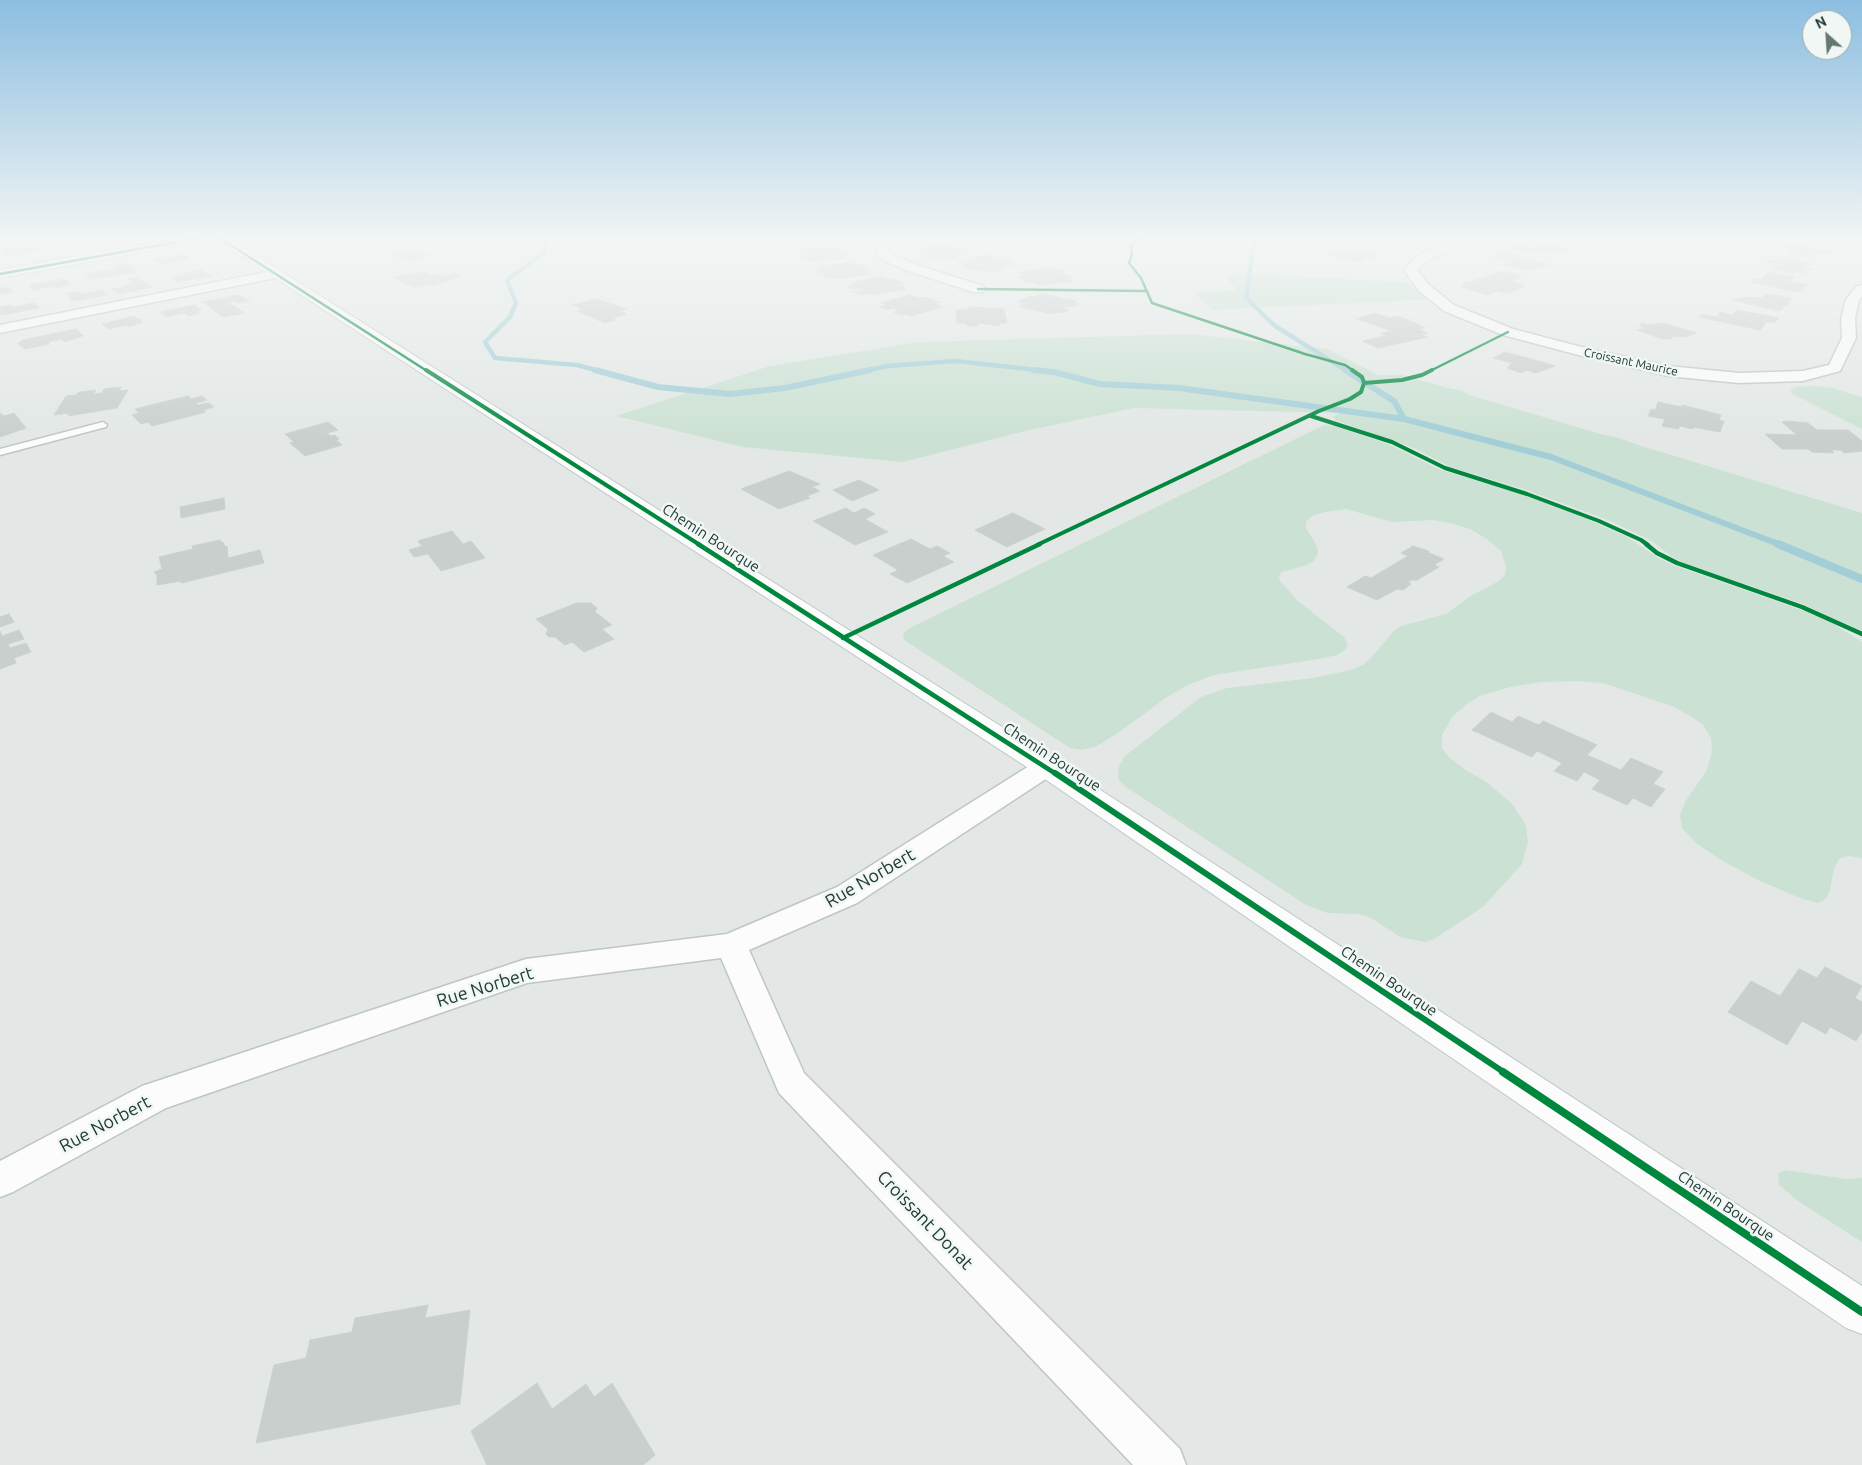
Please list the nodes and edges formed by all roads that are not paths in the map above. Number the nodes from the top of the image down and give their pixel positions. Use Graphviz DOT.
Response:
graph roads {
  1 [pos="119,305"];
  2 [pos="325,305"];
  3 [pos="1446,305"];
  4 [pos="1851,305"];
  5 [pos="0,329"];
  6 [pos="103,425"];
  7 [pos="0,452"];
  8 [pos="1046,767"];
  9 [pos="731,946"];
  10 [pos="0,1180"];
  11 [pos="1862,1312"];
  12 [pos="1164,1465"];
  1 -- 5 [label="street"];
  2 -- 8 [label="street, Chemin Bourque"];
  3 -- 4 [label="street, Croissant Maurice"];
  6 -- 7 [label="lane"];
  8 -- 9 [label="street, Rue Norbert"];
  8 -- 11 [label="street, Chemin Bourque"];
  9 -- 10 [label="street, Rue Norbert"];
  9 -- 12 [label="street, Croissant Donat"];
}
